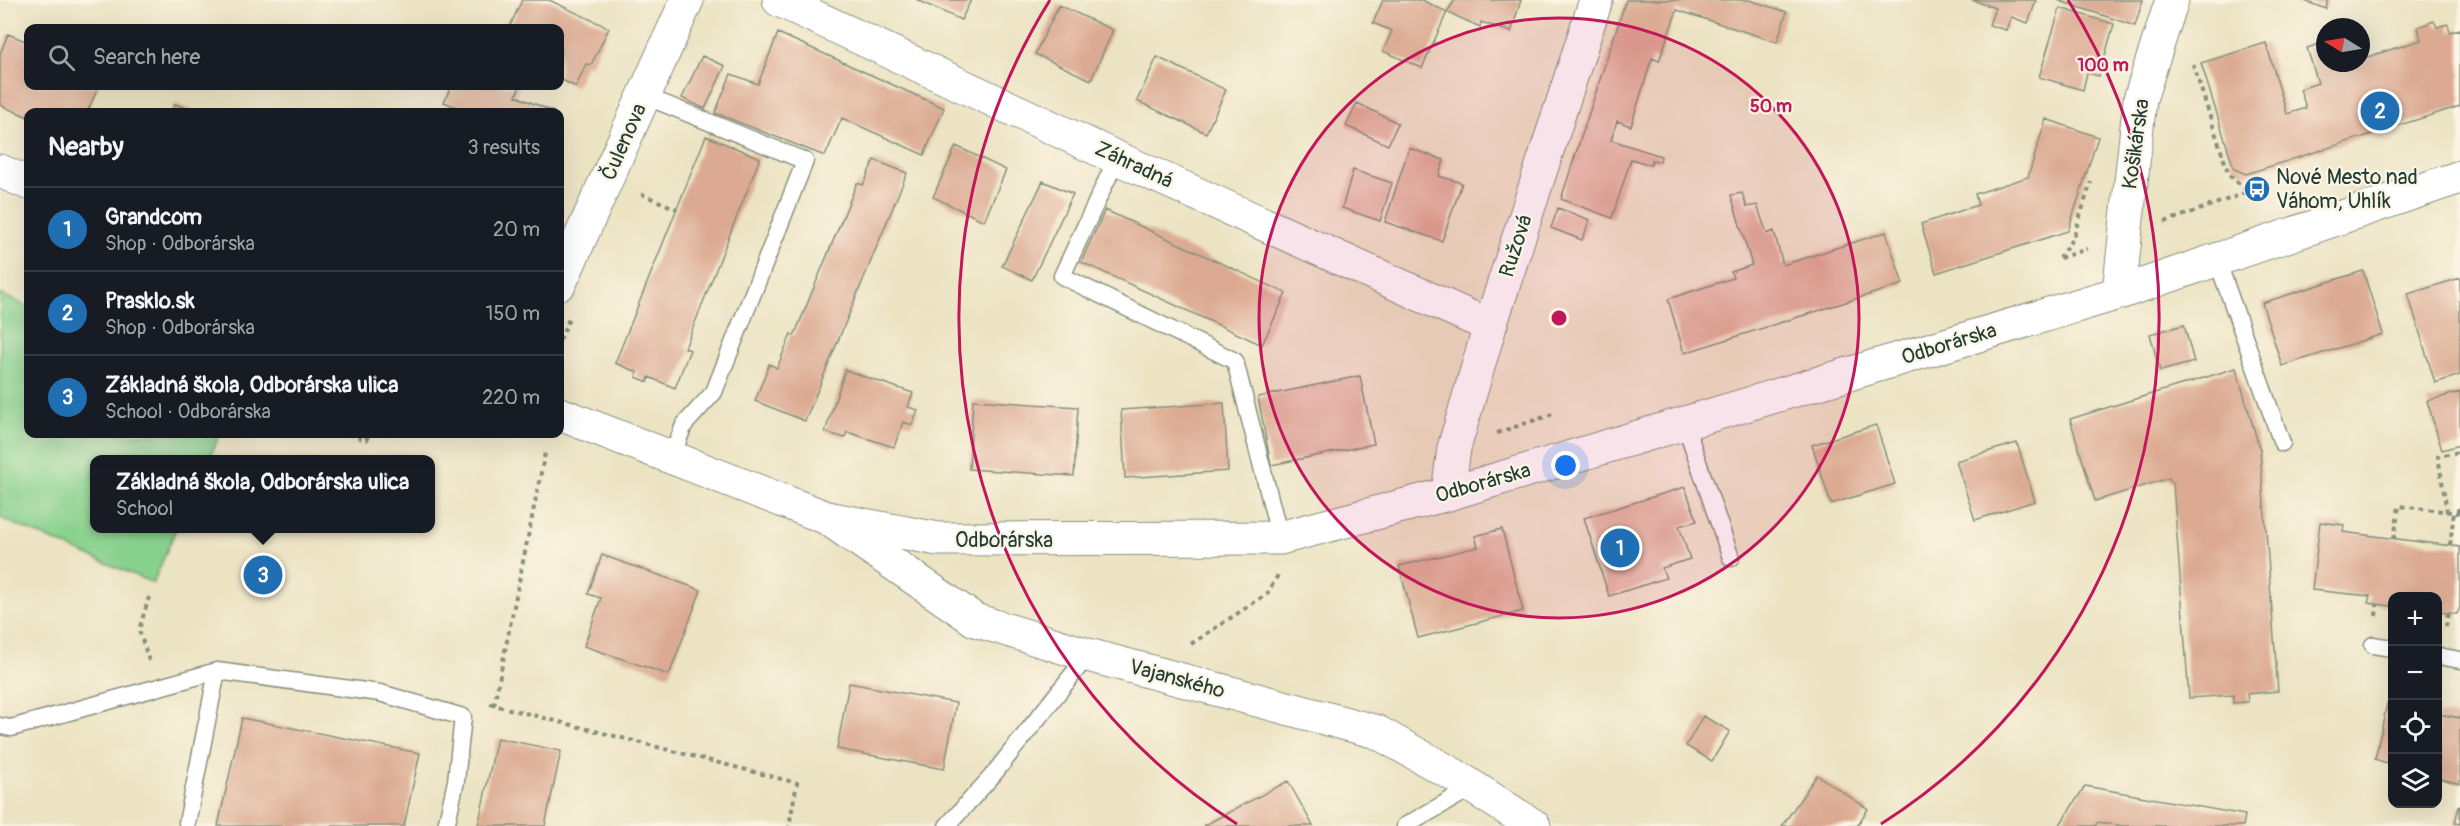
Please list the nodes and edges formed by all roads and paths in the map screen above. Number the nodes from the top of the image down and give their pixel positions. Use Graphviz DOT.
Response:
graph roads {
  1 [pos="687,0"];
  2 [pos="779,0"];
  3 [pos="1596,0"];
  4 [pos="2172,0"];
  5 [pos="2192,63"];
  6 [pos="645,96"];
  7 [pos="1117,158"];
  8 [pos="0,171"];
  9 [pos="2460,177"];
  10 [pos="24,181"];
  11 [pos="2249,192"];
  12 [pos="639,194"];
  13 [pos="676,209"];
  14 [pos="2217,260"];
  15 [pos="564,274"];
  16 [pos="2119,293"];
  17 [pos="1490,326"];
  18 [pos="564,416"];
  19 [pos="1685,424"];
  20 [pos="2282,443"];
  21 [pos="2460,452"];
  22 [pos="545,453"];
  23 [pos="671,459"];
  24 [pos="1448,494"];
  25 [pos="2460,511"];
  26 [pos="2447,512"];
  27 [pos="2454,512"];
  28 [pos="827,518"];
  29 [pos="2394,539"];
  30 [pos="2450,545"];
  31 [pos="1282,552"];
  32 [pos="1731,558"];
  33 [pos="149,597"];
  34 [pos="2373,645"];
  35 [pos="2388,647"];
  36 [pos="1181,650"];
  37 [pos="1088,655"];
  38 [pos="2442,657"];
  39 [pos="2460,660"];
  40 [pos="217,671"];
  41 [pos="158,687"];
  42 [pos="494,705"];
  43 [pos="464,717"];
  44 [pos="0,726"];
  45 [pos="1473,787"];
  46 [pos="187,823"];
  47 [pos="446,826"];
  48 [pos="789,826"];
  49 [pos="947,826"];
  50 [pos="1405,826"];
  51 [pos="1534,826"];
  1 -- 6 [label="street, Čulenova"];
  2 -- 7 [label="street, Záhradná"];
  3 -- 17 [label="street, Ružová"];
  4 -- 16 [label="street, Košikárska"];
  5 -- 11 [label="path"];
  6 -- 15 [label="street, Čulenova"];
  6 -- 23 [label="lane"];
  7 -- 17 [label="street, Záhradná"];
  7 -- 31 [label="lane"];
  8 -- 10 [label="street"];
  9 -- 14 [label="street, Odborárska"];
  12 -- 13 [label="path"];
  14 -- 16 [label="street, Odborárska"];
  14 -- 20 [label="lane"];
  16 -- 19 [label="street, Odborárska"];
  17 -- 24 [label="street, Ružová"];
  18 -- 23 [label="street, Odborárska"];
  19 -- 24 [label="street, Odborárska"];
  19 -- 32 [label="lane"];
  21 -- 26 [label="path"];
  22 -- 42 [label="path"];
  23 -- 28 [label="street, Odborárska"];
  24 -- 31 [label="street, Odborárska"];
  25 -- 27 [label="path"];
  26 -- 27 [label="path"];
  26 -- 29 [label="path"];
  27 -- 30 [label="path"];
  28 -- 31 [label="street, Odborárska"];
  28 -- 37 [label="street, Vajanského"];
  31 -- 36 [label="path"];
  33 -- 41 [label="path"];
  34 -- 35 [label="lane"];
  37 -- 45 [label="street, Vajanského"];
  37 -- 49 [label="lane"];
  38 -- 39 [label="lane"];
  40 -- 41 [label="lane"];
  40 -- 43 [label="lane"];
  40 -- 46 [label="lane"];
  41 -- 44 [label="lane"];
  42 -- 43 [label="path"];
  42 -- 48 [label="path"];
  43 -- 47 [label="lane"];
  45 -- 50 [label="lane"];
  45 -- 51 [label="street, Vajanského"];
}
